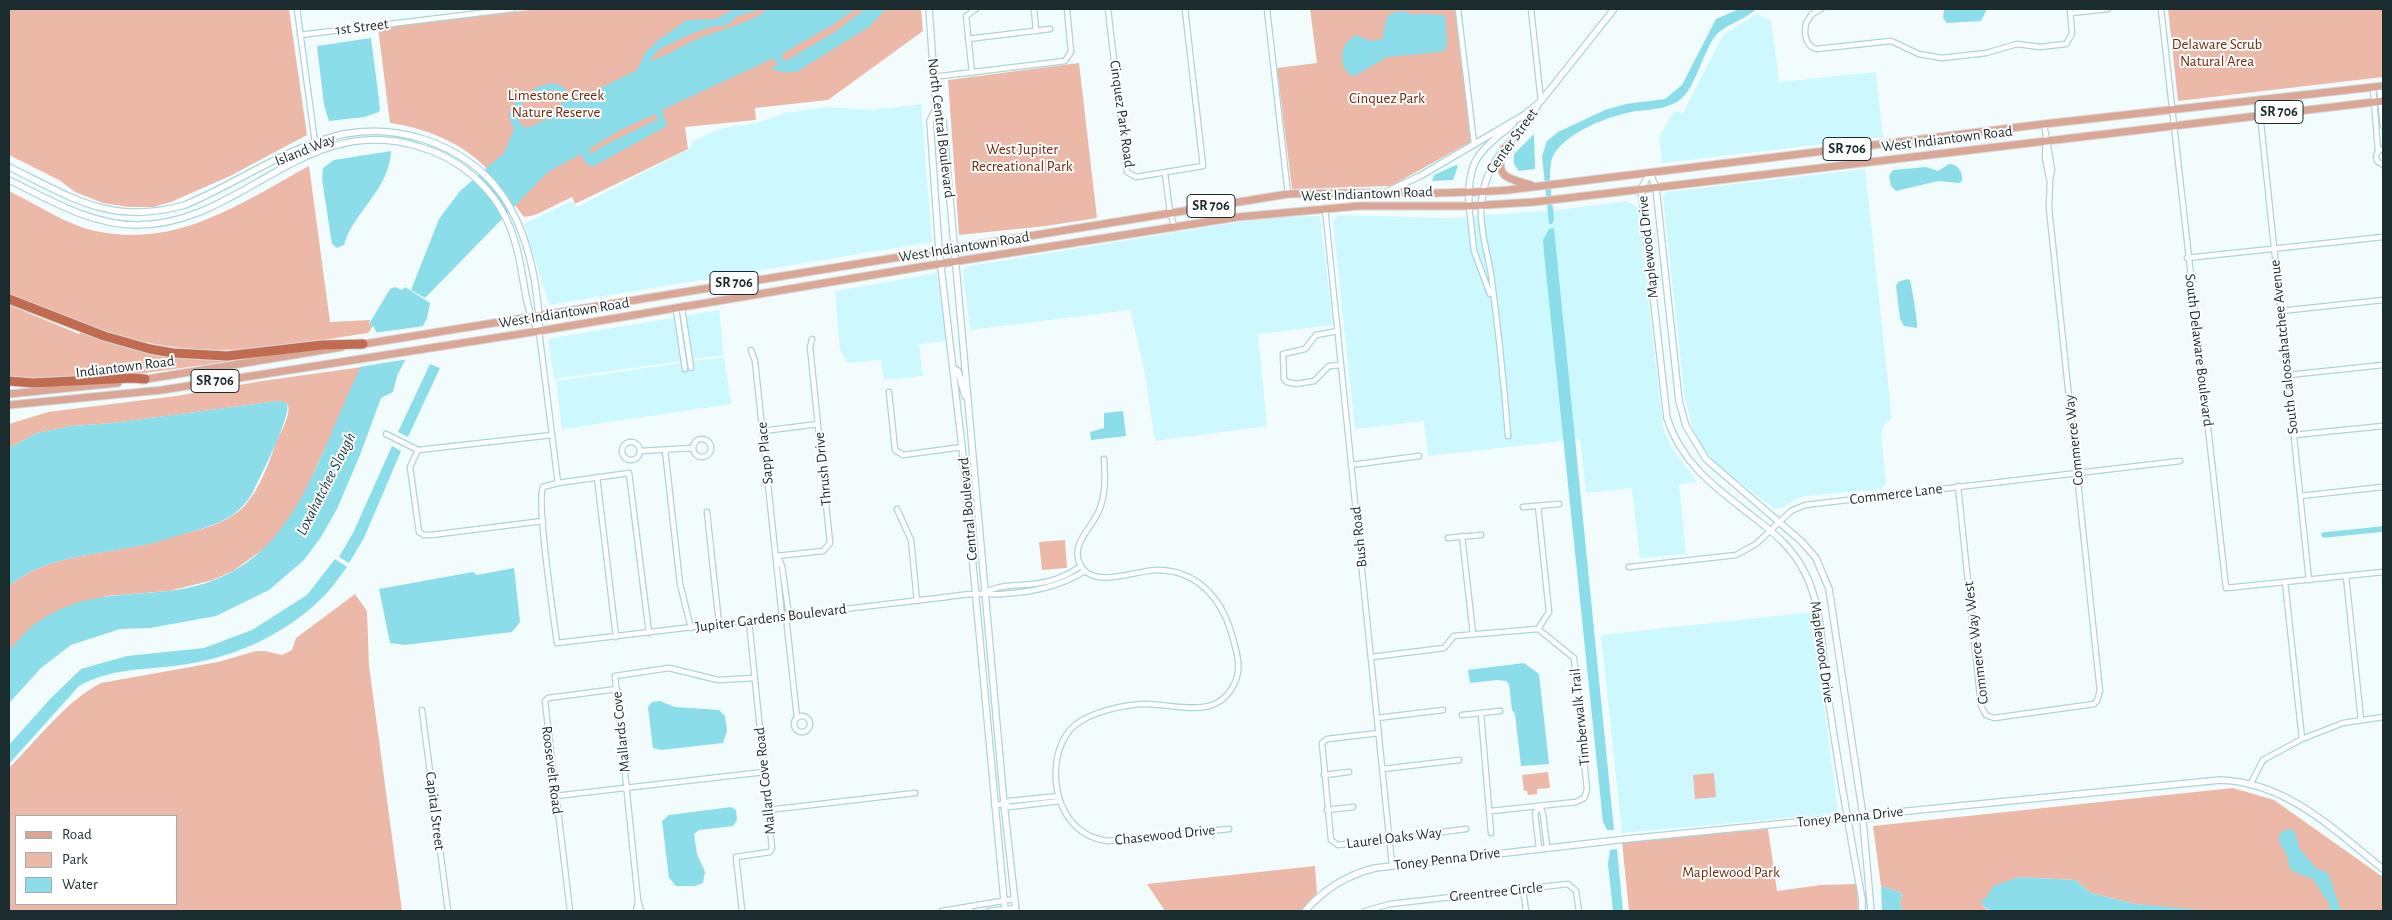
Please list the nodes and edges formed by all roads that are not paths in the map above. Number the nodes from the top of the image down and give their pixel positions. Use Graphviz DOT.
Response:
graph roads {
  1 [pos="297,9"];
  2 [pos="513,9"];
  3 [pos="929,9"];
  4 [pos="976,9"];
  5 [pos="1034,9"];
  6 [pos="1067,9"];
  7 [pos="1108,9"];
  8 [pos="1185,9"];
  9 [pos="1267,9"];
  10 [pos="1458,9"];
  11 [pos="1531,9"];
  12 [pos="1614,9"];
  13 [pos="1821,9"];
  14 [pos="2108,9"];
  15 [pos="2160,9"];
  16 [pos="2071,11"];
  17 [pos="1050,29"];
  18 [pos="1036,31"];
  19 [pos="300,35"];
  20 [pos="968,39"];
  21 [pos="972,73"];
  22 [pos="934,77"];
  23 [pos="2378,87"];
  24 [pos="1541,101"];
  25 [pos="2379,101"];
  26 [pos="936,109"];
  27 [pos="2173,111"];
  28 [pos="2260,114"];
  29 [pos="1524,115"];
  30 [pos="2044,124"];
  31 [pos="2174,124"];
  32 [pos="2383,126"];
  33 [pos="2046,140"];
  34 [pos="314,143"];
  35 [pos="1474,143"];
  36 [pos="1504,148"];
  37 [pos="316,150"];
  38 [pos="2381,150"];
  39 [pos="2383,165"];
  40 [pos="9,167"];
  41 [pos="1165,173"];
  42 [pos="1650,173"];
  43 [pos="9,180"];
  44 [pos="1539,186"];
  45 [pos="1656,188"];
  46 [pos="1641,189"];
  47 [pos="1468,192"];
  48 [pos="1482,192"];
  49 [pos="1384,193"];
  50 [pos="1288,194"];
  51 [pos="1469,206"];
  52 [pos="1480,206"];
  53 [pos="1326,208"];
  54 [pos="1170,213"];
  55 [pos="1171,228"];
  56 [pos="2383,237"];
  57 [pos="955,247"];
  58 [pos="2273,249"];
  59 [pos="939,250"];
  60 [pos="2188,258"];
  61 [pos="956,261"];
  62 [pos="941,264"];
  63 [pos="9,299"];
  64 [pos="1493,300"];
  65 [pos="2383,300"];
  66 [pos="679,309"];
  67 [pos="2280,311"];
  68 [pos="540,316"];
  69 [pos="530,317"];
  70 [pos="539,331"];
  71 [pos="1338,331"];
  72 [pos="812,340"];
  73 [pos="363,344"];
  74 [pos="751,350"];
  75 [pos="357,359"];
  76 [pos="2383,365"];
  77 [pos="1342,366"];
  78 [pos="691,368"];
  79 [pos="953,368"];
  80 [pos="684,369"];
  81 [pos="2288,375"];
  82 [pos="146,379"];
  83 [pos="9,381"];
  84 [pos="889,392"];
  85 [pos="9,394"];
  86 [pos="9,405"];
  87 [pos="969,413"];
  88 [pos="818,424"];
  89 [pos="2383,426"];
  90 [pos="763,430"];
  91 [pos="386,434"];
  92 [pos="552,435"];
  93 [pos="2294,435"];
  94 [pos="1508,436"];
  95 [pos="962,447"];
  96 [pos="693,448"];
  97 [pos="418,450"];
  98 [pos="665,450"];
  99 [pos="640,451"];
  100 [pos="1419,456"];
  101 [pos="1104,459"];
  102 [pos="2180,461"];
  103 [pos="974,462"];
  104 [pos="964,463"];
  105 [pos="1352,464"];
  106 [pos="2077,473"];
  107 [pos="597,477"];
  108 [pos="558,482"];
  109 [pos="1958,486"];
  110 [pos="2383,487"];
  111 [pos="2300,496"];
  112 [pos="1559,504"];
  113 [pos="1538,506"];
  114 [pos="1523,507"];
  115 [pos="897,509"];
  116 [pos="707,512"];
  117 [pos="543,521"];
  118 [pos="1780,521"];
  119 [pos="1770,530"];
  120 [pos="1481,534"];
  121 [pos="1462,536"];
  122 [pos="1448,538"];
  123 [pos="777,556"];
  124 [pos="1081,566"];
  125 [pos="1629,567"];
  126 [pos="1085,571"];
  127 [pos="2383,572"];
  128 [pos="2346,576"];
  129 [pos="2309,580"];
  130 [pos="2285,582"];
  131 [pos="985,593"];
  132 [pos="975,594"];
  133 [pos="917,601"];
  134 [pos="786,616"];
  135 [pos="749,621"];
  136 [pos="719,624"];
  137 [pos="690,628"];
  138 [pos="1538,629"];
  139 [pos="649,632"];
  140 [pos="1473,634"];
  141 [pos="616,636"];
  142 [pos="1372,657"];
  143 [pos="755,678"];
  144 [pos="617,689"];
  145 [pos="2097,701"];
  146 [pos="422,710"];
  147 [pos="1443,710"];
  148 [pos="1500,711"];
  149 [pos="1481,714"];
  150 [pos="1462,716"];
  151 [pos="2383,717"];
  152 [pos="797,718"];
  153 [pos="1377,718"];
  154 [pos="2361,720"];
  155 [pos="1379,733"];
  156 [pos="2302,739"];
  157 [pos="1459,760"];
  158 [pos="1382,769"];
  159 [pos="764,772"];
  160 [pos="1349,772"];
  161 [pos="1324,775"];
  162 [pos="2250,784"];
  163 [pos="628,788"];
  164 [pos="915,793"];
  165 [pos="556,796"];
  166 [pos="1059,796"];
  167 [pos="1060,801"];
  168 [pos="1004,804"];
  169 [pos="994,806"];
  170 [pos="1540,806"];
  171 [pos="1353,807"];
  172 [pos="768,810"];
  173 [pos="1328,810"];
  174 [pos="1491,811"];
  175 [pos="1863,816"];
  176 [pos="1847,818"];
  177 [pos="1228,829"];
  178 [pos="1466,829"];
  179 [pos="1491,833"];
  180 [pos="1390,838"];
  181 [pos="1547,847"];
  182 [pos="1539,848"];
  183 [pos="1392,865"];
  184 [pos="2383,869"];
  185 [pos="1523,889"];
  186 [pos="1014,899"];
  187 [pos="638,900"];
  188 [pos="1003,900"];
  189 [pos="957,910"];
  190 [pos="1004,910"];
  191 [pos="1016,910"];
  192 [pos="448,911"];
  193 [pos="570,911"];
  194 [pos="636,911"];
  195 [pos="641,911"];
  196 [pos="742,911"];
  197 [pos="942,911"];
  198 [pos="971,911"];
  199 [pos="988,911"];
  200 [pos="1306,911"];
  201 [pos="1365,911"];
  202 [pos="1526,911"];
  203 [pos="1579,911"];
  204 [pos="1862,911"];
  205 [pos="1871,911"];
  1 -- 19 [label="street"];
  2 -- 19 [label="street, 1st Street"];
  3 -- 22 [label="street, North Central Boulevard"];
  4 -- 20 [label="street"];
  5 -- 18 [label="street"];
  6 -- 21 [label="street"];
  7 -- 41 [label="street, Cinquez Park Road"];
  8 -- 41 [label="street, Cinquez Park Road"];
  9 -- 50 [label="street"];
  10 -- 35 [label="street"];
  11 -- 24 [label="street"];
  12 -- 24 [label="street, Center Street"];
  13 -- 16 [label="street"];
  14 -- 16 [label="street"];
  15 -- 27 [label="street, South Delaware Boulevard"];
  17 -- 18 [label="street"];
  18 -- 20 [label="street"];
  19 -- 34 [label="street"];
  20 -- 21 [label="street"];
  21 -- 22 [label="street"];
  22 -- 26 [label="street, North Central Boulevard"];
  23 -- 25 [label="street"];
  23 -- 27 [label="main road, West Indiantown Road / SR 706"];
  24 -- 29 [label="street, Center Street"];
  24 -- 36 [label="street, Center Street"];
  25 -- 28 [label="main road, West Indiantown Road / SR 706"];
  25 -- 32 [label="street"];
  25 -- 38 [label="street"];
  26 -- 57 [label="street, North Central Boulevard"];
  26 -- 59 [label="street, Central Boulevard"];
  27 -- 30 [label="main road, West Indiantown Road / SR 706"];
  27 -- 31 [label="street, South Delaware Boulevard"];
  28 -- 31 [label="main road, West Indiantown Road / SR 706"];
  28 -- 58 [label="street, South Caloosahatchee Avenue"];
  29 -- 35 [label="street, Center Street"];
  29 -- 47 [label="street"];
  30 -- 33 [label="street, Commerce Way"];
  30 -- 42 [label="main road, West Indiantown Road / SR 706"];
  31 -- 33 [label="main road, West Indiantown Road / SR 706"];
  31 -- 60 [label="street, South Delaware Boulevard"];
  33 -- 45 [label="main road, West Indiantown Road / SR 706"];
  33 -- 106 [label="street, Commerce Way"];
  34 -- 37 [label="street"];
  34 -- 40 [label="street, Island Way"];
  34 -- 68 [label="street, Island Way"];
  35 -- 49 [label="street, Center Street"];
  36 -- 44 [label="main road"];
  36 -- 48 [label="street, Center Street"];
  37 -- 43 [label="street, Island Way"];
  37 -- 69 [label="street, Island Way"];
  38 -- 39 [label="street"];
  41 -- 54 [label="street"];
  42 -- 44 [label="main road, West Indiantown Road / SR 706"];
  42 -- 45 [label="street, Maplewood Drive"];
  42 -- 46 [label="street, Maplewood Drive"];
  44 -- 48 [label="main road, West Indiantown Road / SR 706"];
  45 -- 46 [label="main road, West Indiantown Road / SR 706"];
  45 -- 118 [label="street, Maplewood Drive"];
  46 -- 52 [label="main road, West Indiantown Road / SR 706"];
  46 -- 119 [label="street, Maplewood Drive"];
  47 -- 48 [label="main road, West Indiantown Road / SR 706"];
  47 -- 49 [label="main road, West Indiantown Road / SR 706"];
  47 -- 51 [label="street"];
  48 -- 52 [label="street, Center Street"];
  49 -- 50 [label="main road, West Indiantown Road / SR 706"];
  50 -- 54 [label="main road, West Indiantown Road / SR 706"];
  51 -- 52 [label="main road, West Indiantown Road / SR 706"];
  51 -- 53 [label="main road, West Indiantown Road / SR 706"];
  51 -- 64 [label="street, Center Street"];
  52 -- 64 [label="street, Center Street"];
  53 -- 55 [label="main road, West Indiantown Road / SR 706"];
  53 -- 71 [label="street, Bush Road"];
  54 -- 55 [label="street"];
  54 -- 57 [label="main road, West Indiantown Road / SR 706"];
  55 -- 61 [label="main road, West Indiantown Road / SR 706"];
  56 -- 58 [label="street"];
  57 -- 59 [label="main road, West Indiantown Road / SR 706"];
  57 -- 61 [label="street, Central Boulevard"];
  58 -- 60 [label="street"];
  58 -- 67 [label="street, South Caloosahatchee Avenue"];
  59 -- 62 [label="street, Central Boulevard"];
  59 -- 68 [label="main road, West Indiantown Road / SR 706"];
  60 -- 130 [label="street, South Delaware Boulevard"];
  61 -- 62 [label="main road, West Indiantown Road / SR 706"];
  61 -- 87 [label="street, Central Boulevard"];
  62 -- 66 [label="main road, West Indiantown Road / SR 706"];
  62 -- 79 [label="street, Central Boulevard"];
  63 -- 73 [label="highway"];
  64 -- 94 [label="street, Center Street"];
  65 -- 67 [label="street"];
  66 -- 70 [label="main road, West Indiantown Road / SR 706"];
  66 -- 78 [label="street"];
  66 -- 80 [label="street"];
  67 -- 81 [label="street, South Caloosahatchee Avenue"];
  68 -- 69 [label="main road, West Indiantown Road / SR 706"];
  68 -- 70 [label="street, Island Way"];
  69 -- 70 [label="street"];
  69 -- 73 [label="main road, West Indiantown Road / SR 706"];
  70 -- 75 [label="main road, West Indiantown Road / SR 706"];
  70 -- 92 [label="street"];
  71 -- 77 [label="street, Bush Road"];
  71 -- 77 [label="street"];
  72 -- 88 [label="street, Thrush Drive"];
  73 -- 82 [label="main road, Indiantown Road / SR 706"];
  74 -- 90 [label="street, Sapp Place"];
  75 -- 86 [label="main road, Indiantown Road / SR 706"];
  76 -- 81 [label="street"];
  77 -- 105 [label="street, Bush Road"];
  79 -- 87 [label="street"];
  79 -- 95 [label="street, Central Boulevard"];
  81 -- 93 [label="street, South Caloosahatchee Avenue"];
  82 -- 83 [label="highway"];
  82 -- 85 [label="main road, Indiantown Road / SR 706"];
  84 -- 95 [label="street"];
  87 -- 103 [label="street, Central Boulevard"];
  88 -- 90 [label="street"];
  88 -- 123 [label="street, Thrush Drive"];
  89 -- 93 [label="street"];
  90 -- 123 [label="street, Sapp Place"];
  91 -- 97 [label="street"];
  92 -- 97 [label="street"];
  92 -- 108 [label="street"];
  93 -- 111 [label="street, South Caloosahatchee Avenue"];
  95 -- 104 [label="street, Central Boulevard"];
  96 -- 96 [label="street"];
  96 -- 98 [label="street"];
  97 -- 117 [label="street"];
  98 -- 99 [label="street"];
  98 -- 137 [label="street"];
  99 -- 99 [label="street"];
  100 -- 105 [label="street"];
  101 -- 124 [label="street"];
  102 -- 106 [label="street, Commerce Lane"];
  103 -- 104 [label="street"];
  103 -- 131 [label="street, Central Boulevard"];
  104 -- 132 [label="street, Central Boulevard"];
  105 -- 142 [label="street, Bush Road"];
  106 -- 109 [label="street, Commerce Lane"];
  106 -- 145 [label="street, Commerce Way"];
  107 -- 108 [label="street"];
  107 -- 139 [label="street"];
  107 -- 141 [label="street"];
  108 -- 117 [label="street"];
  109 -- 118 [label="street, Commerce Lane"];
  109 -- 145 [label="street, Commerce Way West"];
  110 -- 111 [label="street"];
  111 -- 129 [label="street, South Caloosahatchee Avenue"];
  112 -- 113 [label="street"];
  113 -- 114 [label="street"];
  113 -- 138 [label="street"];
  115 -- 133 [label="street"];
  116 -- 136 [label="street"];
  117 -- 141 [label="street, Jupiter Gardens Boulevard"];
  118 -- 119 [label="street, Commerce Lane"];
  118 -- 175 [label="street, Maplewood Drive"];
  119 -- 125 [label="street, Commerce Lane"];
  119 -- 176 [label="street, Maplewood Drive"];
  120 -- 121 [label="street"];
  121 -- 122 [label="street"];
  121 -- 140 [label="street"];
  123 -- 134 [label="street, Sapp Place"];
  124 -- 126 [label="street"];
  124 -- 131 [label="street"];
  126 -- 131 [label="street"];
  126 -- 166 [label="street, Chasewood Drive"];
  127 -- 128 [label="street"];
  128 -- 129 [label="street"];
  128 -- 154 [label="street"];
  129 -- 130 [label="street"];
  130 -- 156 [label="street"];
  131 -- 132 [label="street, Jupiter Gardens Boulevard"];
  131 -- 168 [label="street, Central Boulevard"];
  132 -- 133 [label="street, Jupiter Gardens Boulevard"];
  132 -- 169 [label="street, Central Boulevard"];
  133 -- 134 [label="street, Jupiter Gardens Boulevard"];
  134 -- 135 [label="street, Jupiter Gardens Boulevard"];
  134 -- 152 [label="street, Sapp Place"];
  135 -- 136 [label="street, Jupiter Gardens Boulevard"];
  135 -- 143 [label="street, Mallard Cove Road"];
  136 -- 137 [label="street, Jupiter Gardens Boulevard"];
  137 -- 139 [label="street, Jupiter Gardens Boulevard"];
  138 -- 140 [label="street"];
  138 -- 170 [label="street, Timberwalk Trail"];
  139 -- 141 [label="street, Jupiter Gardens Boulevard"];
  140 -- 142 [label="street"];
  142 -- 153 [label="street, Bush Road"];
  143 -- 144 [label="street, Mallards Cove"];
  143 -- 159 [label="street, Mallard Cove Road"];
  144 -- 163 [label="street, Mallards Cove"];
  144 -- 165 [label="street, Roosevelt Road"];
  146 -- 192 [label="street, Capital Street"];
  147 -- 153 [label="street"];
  148 -- 149 [label="street"];
  149 -- 150 [label="street"];
  149 -- 174 [label="street"];
  151 -- 154 [label="street"];
  153 -- 155 [label="street, Bush Road"];
  154 -- 156 [label="street"];
  155 -- 158 [label="street, Bush Road"];
  155 -- 161 [label="street, Laurel Oaks Way"];
  156 -- 162 [label="street"];
  157 -- 158 [label="street"];
  158 -- 180 [label="street, Bush Road"];
  159 -- 163 [label="street"];
  159 -- 172 [label="street, Mallard Cove Road"];
  160 -- 161 [label="street"];
  161 -- 173 [label="street, Laurel Oaks Way"];
  162 -- 175 [label="street, Toney Penna Drive"];
  162 -- 184 [label="street, Toney Penna Drive"];
  163 -- 165 [label="street"];
  163 -- 187 [label="street, Mallards Cove"];
  164 -- 172 [label="street"];
  165 -- 193 [label="street, Roosevelt Road"];
  166 -- 167 [label="street, Chasewood Drive"];
  166 -- 168 [label="street"];
  167 -- 168 [label="street"];
  167 -- 177 [label="street, Chasewood Drive"];
  168 -- 169 [label="street"];
  168 -- 186 [label="street, Central Boulevard"];
  169 -- 188 [label="street, Central Boulevard"];
  170 -- 174 [label="street, Timberwalk Trail"];
  170 -- 181 [label="street"];
  170 -- 182 [label="street"];
  171 -- 173 [label="street"];
  172 -- 196 [label="street, Mallard Cove Road"];
  173 -- 180 [label="street, Laurel Oaks Way"];
  174 -- 179 [label="street"];
  175 -- 176 [label="street, Toney Penna Drive"];
  175 -- 205 [label="street, Maplewood Drive"];
  176 -- 181 [label="street, Toney Penna Drive"];
  176 -- 204 [label="street, Maplewood Drive"];
  178 -- 180 [label="street, Laurel Oaks Way"];
  180 -- 183 [label="street, Bush Road"];
  181 -- 182 [label="street, Toney Penna Drive"];
  182 -- 183 [label="street, Toney Penna Drive"];
  183 -- 200 [label="street, Toney Penna Drive"];
  185 -- 201 [label="street, Greentree Circle"];
  185 -- 202 [label="street"];
  185 -- 203 [label="street, Greentree Circle"];
  186 -- 188 [label="street"];
  186 -- 191 [label="street, Central Boulevard"];
  187 -- 194 [label="street, Mallards Cove"];
  187 -- 195 [label="street, Mallards Cove"];
  188 -- 189 [label="street"];
  188 -- 190 [label="street, Central Boulevard"];
  189 -- 197 [label="street"];
  189 -- 198 [label="street"];
  190 -- 191 [label="street"];
  190 -- 199 [label="street"];
}
